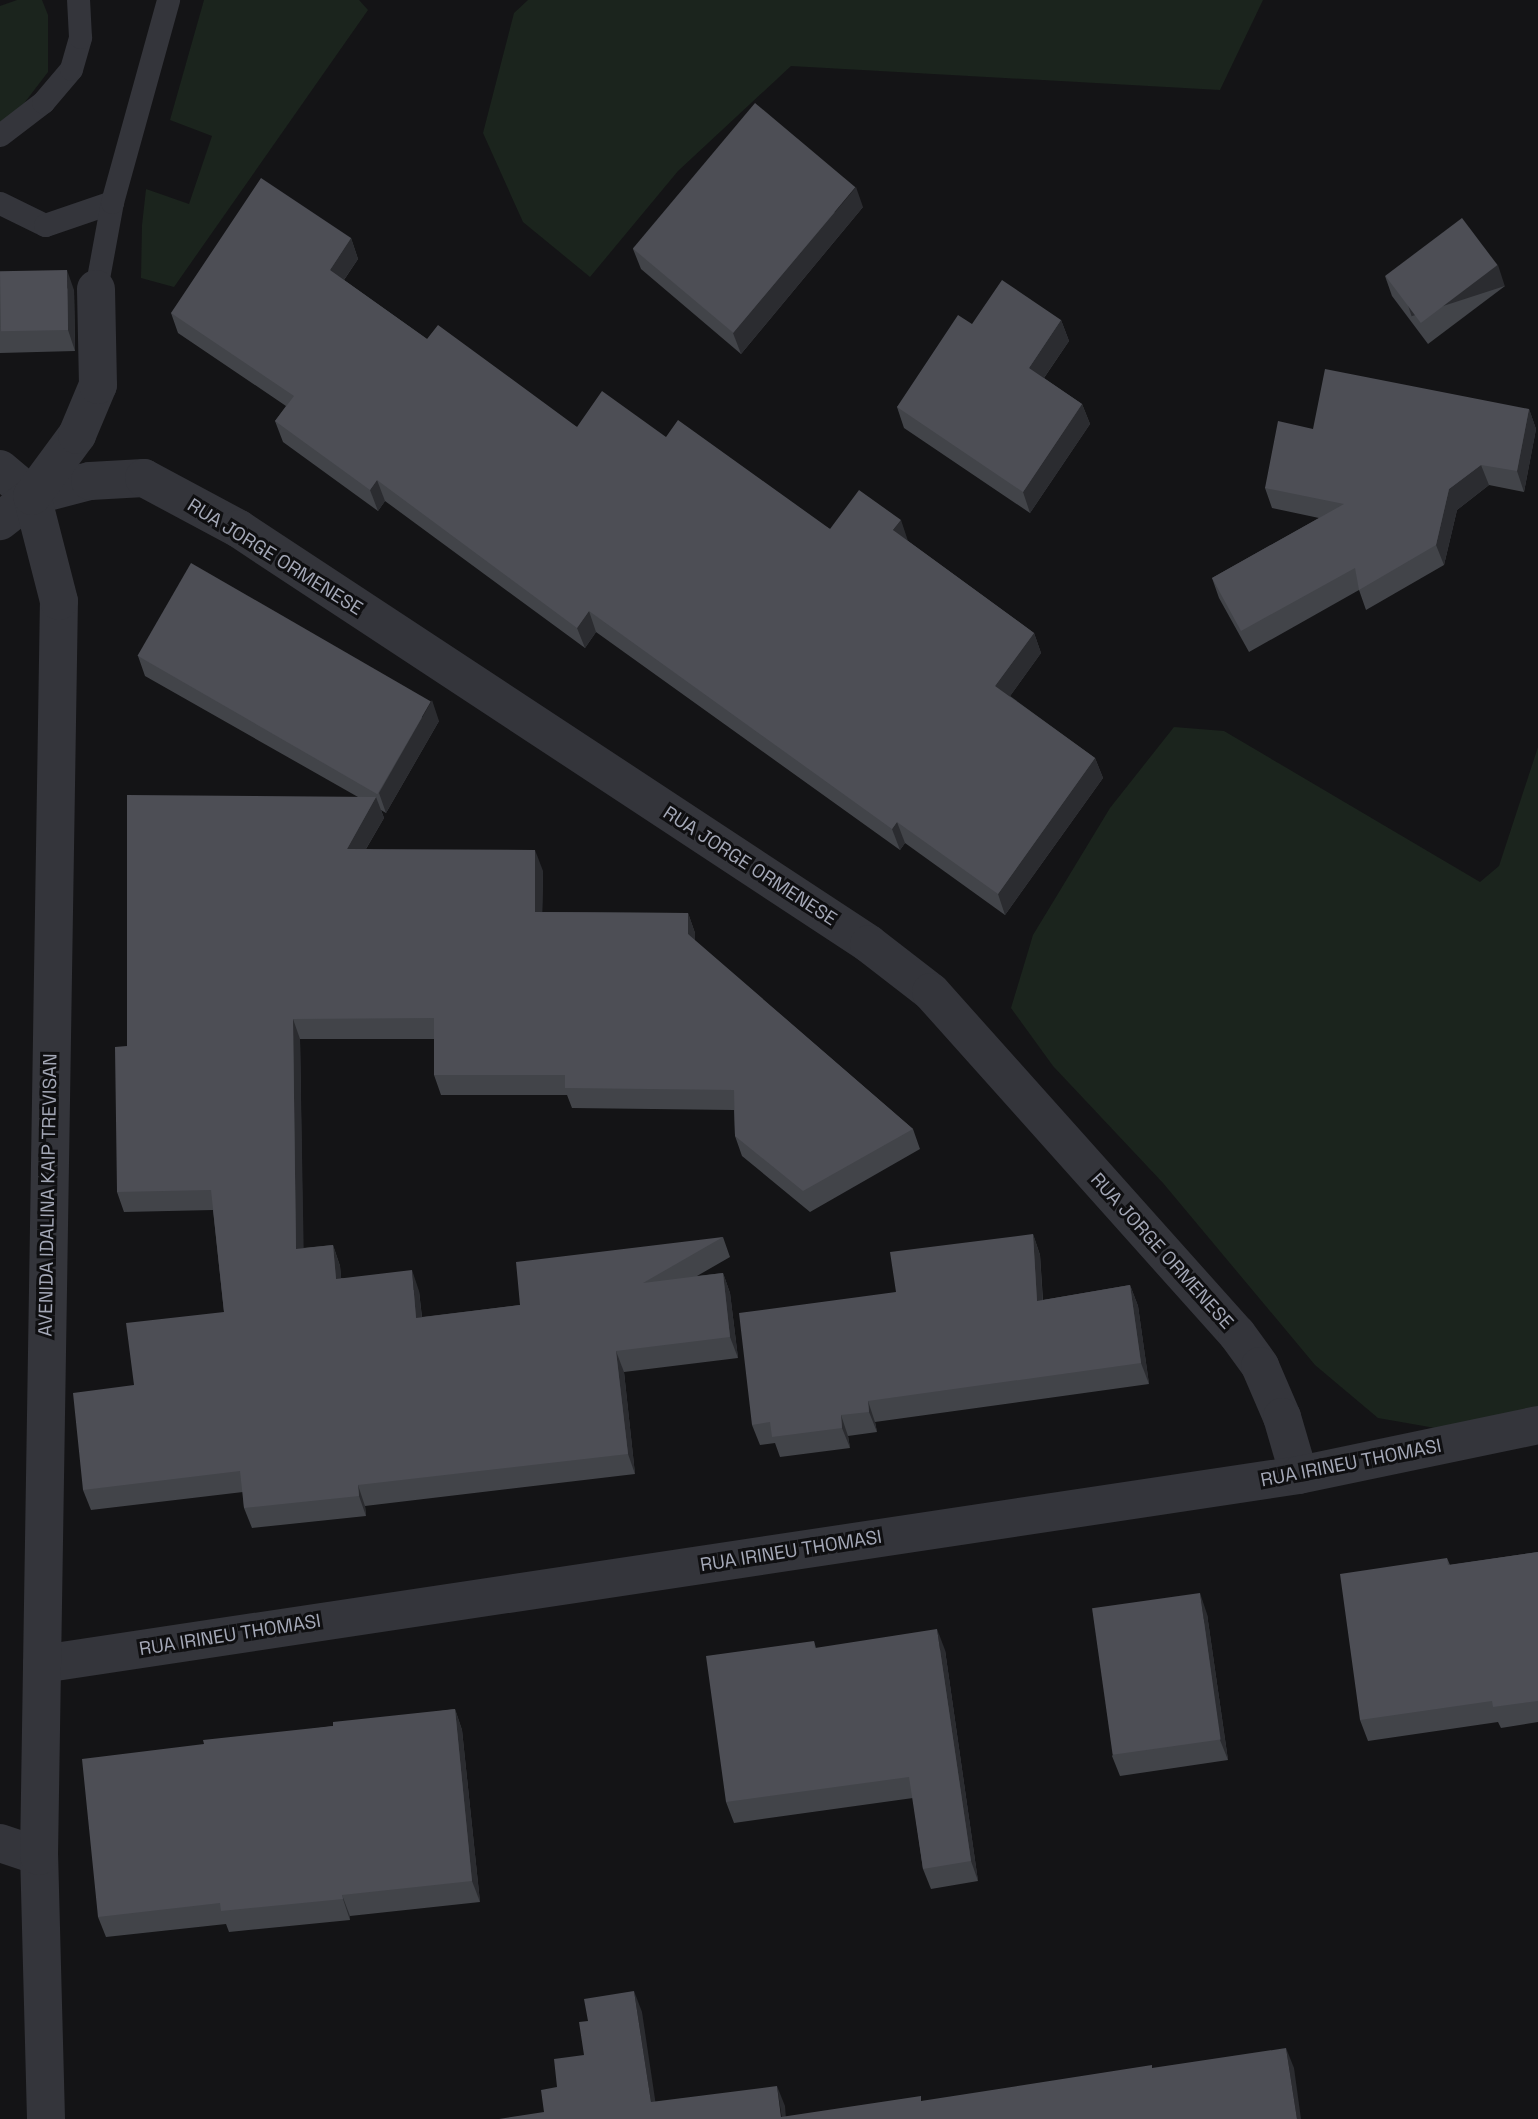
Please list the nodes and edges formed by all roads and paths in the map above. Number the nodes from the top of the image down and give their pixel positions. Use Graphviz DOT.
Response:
graph roads {
  1 [pos="78,0"];
  2 [pos="169,0"];
  3 [pos="0,135"];
  4 [pos="111,202"];
  5 [pos="0,203"];
  6 [pos="96,289"];
  7 [pos="0,469"];
  8 [pos="32,496"];
  9 [pos="0,521"];
  10 [pos="1538,1425"];
  11 [pos="1299,1475"];
  12 [pos="42,1664"];
  13 [pos="0,1843"];
  14 [pos="39,1856"];
  15 [pos="46,2119"];
  1 -- 3 [label="lane"];
  2 -- 4 [label="lane"];
  4 -- 5 [label="lane"];
  4 -- 6 [label="lane"];
  6 -- 8 [label="street"];
  7 -- 8 [label="street"];
  8 -- 9 [label="street"];
  8 -- 11 [label="street, RUA JORGE ORMENESE"];
  8 -- 12 [label="street, AVENIDA IDALINA KAIP TREVISAN"];
  10 -- 11 [label="street, RUA IRINEU THOMASI"];
  11 -- 12 [label="street, RUA IRINEU THOMASI"];
  12 -- 14 [label="street, AVENIDA IDALINA KAIP TREVISAN"];
  13 -- 14 [label="street"];
  14 -- 15 [label="street, AVENIDA IDALINA KAIP TREVISAN"];
}
